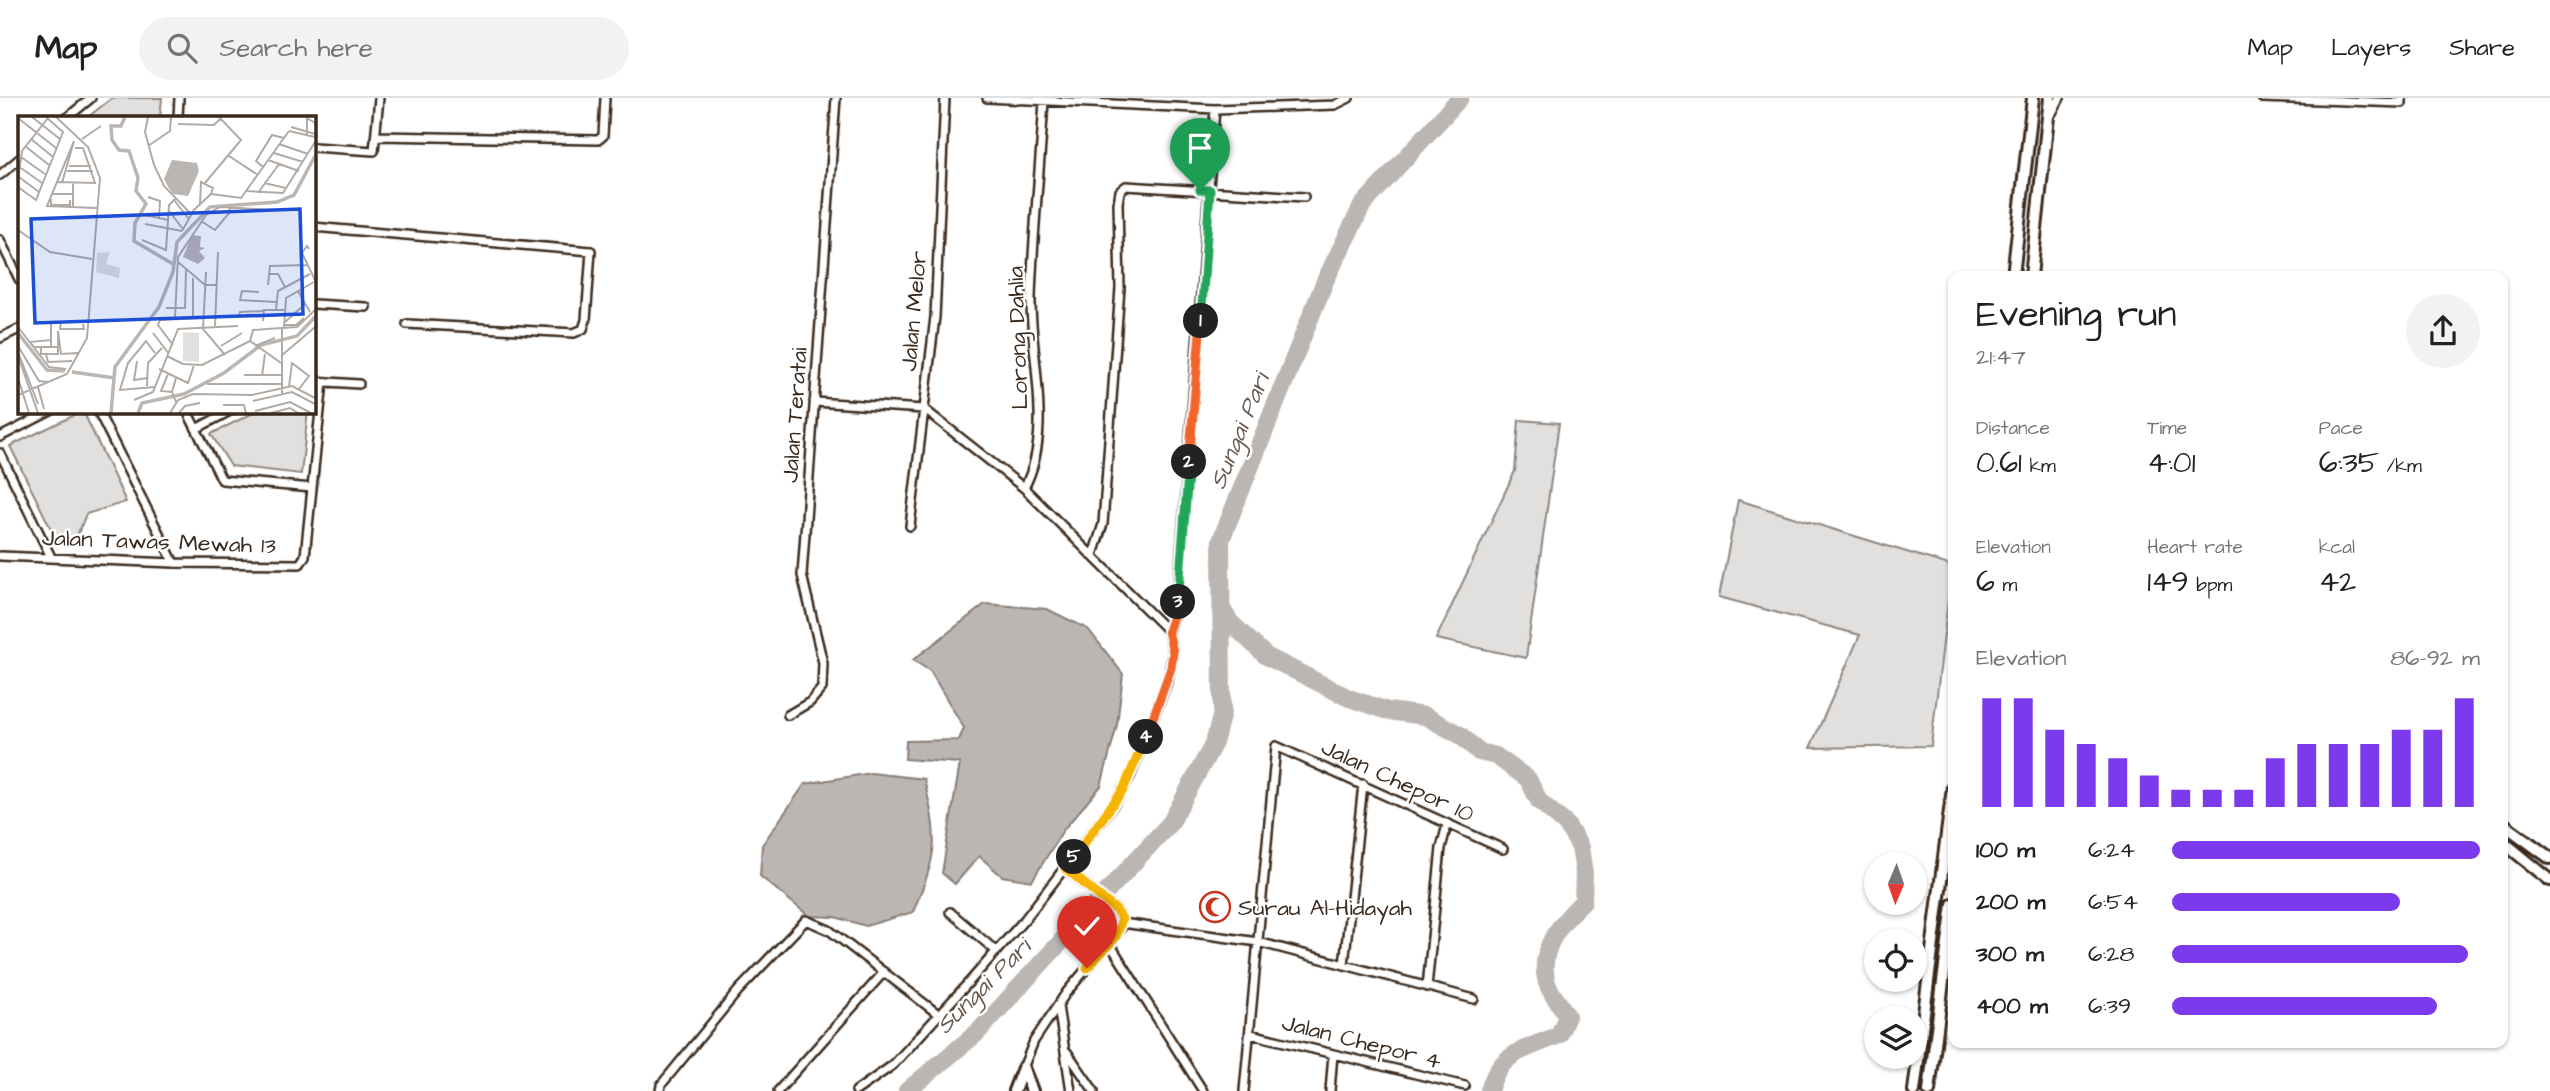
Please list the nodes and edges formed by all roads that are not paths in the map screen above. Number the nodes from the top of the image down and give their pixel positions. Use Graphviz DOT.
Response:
graph roads {
  1 [pos="90,98"];
  2 [pos="179,98"];
  3 [pos="379,98"];
  4 [pos="606,98"];
  5 [pos="836,98"];
  6 [pos="945,98"];
  7 [pos="986,98"];
  8 [pos="1349,98"];
  9 [pos="2033,98"];
  10 [pos="2050,98"];
  11 [pos="2060,98"];
  12 [pos="2262,98"];
  13 [pos="2300,99"];
  14 [pos="2328,99"];
  15 [pos="2398,100"];
  16 [pos="1044,101"];
  17 [pos="1215,109"];
  18 [pos="69,116"];
  19 [pos="178,116"];
  20 [pos="2048,123"];
  21 [pos="377,136"];
  22 [pos="315,147"];
  23 [pos="18,160"];
  24 [pos="0,175"];
  25 [pos="1210,190"];
  26 [pos="1304,197"];
  27 [pos="315,227"];
  28 [pos="0,240"];
  29 [pos="2014,271"];
  30 [pos="2032,271"];
  31 [pos="18,277"];
  32 [pos="315,304"];
  33 [pos="366,307"];
  34 [pos="407,324"];
  35 [pos="18,329"];
  36 [pos="0,338"];
  37 [pos="315,381"];
  38 [pos="323,382"];
  39 [pos="359,384"];
  40 [pos="814,402"];
  41 [pos="924,409"];
  42 [pos="47,413"];
  43 [pos="100,413"];
  44 [pos="188,413"];
  45 [pos="226,413"];
  46 [pos="196,429"];
  47 [pos="0,437"];
  48 [pos="0,453"];
  49 [pos="312,488"];
  50 [pos="1024,488"];
  51 [pos="910,526"];
  52 [pos="1093,555"];
  53 [pos="0,556"];
  54 [pos="51,556"];
  55 [pos="174,563"];
  56 [pos="1168,631"];
  57 [pos="788,715"];
  58 [pos="1363,784"];
  59 [pos="1447,825"];
  60 [pos="1948,827"];
  61 [pos="2508,827"];
  62 [pos="2508,846"];
  63 [pos="1503,849"];
  64 [pos="2550,858"];
  65 [pos="1065,868"];
  66 [pos="2550,880"];
  67 [pos="950,912"];
  68 [pos="1122,923"];
  69 [pos="1258,942"];
  70 [pos="1948,943"];
  71 [pos="1110,944"];
  72 [pos="996,951"];
  73 [pos="1344,965"];
  74 [pos="884,972"];
  75 [pos="1427,987"];
  76 [pos="1474,999"];
  77 [pos="1058,1005"];
  78 [pos="938,1014"];
  79 [pos="1251,1034"];
  80 [pos="1064,1049"];
  81 [pos="1333,1054"];
  82 [pos="1023,1068"];
  83 [pos="1465,1086"];
  84 [pos="660,1091"];
  85 [pos="778,1091"];
  86 [pos="856,1091"];
  87 [pos="1014,1091"];
  88 [pos="1032,1091"];
  89 [pos="1071,1091"];
  90 [pos="1094,1091"];
  91 [pos="1203,1091"];
  92 [pos="1244,1091"];
  93 [pos="1330,1091"];
  94 [pos="1914,1091"];
  95 [pos="1929,1091"];
  1 -- 18 [label="street"];
  2 -- 19 [label="street"];
  3 -- 21 [label="street"];
  4 -- 21 [label="street"];
  5 -- 40 [label="street, Jalan Teratai"];
  6 -- 41 [label="street, Jalan Melor"];
  7 -- 16 [label="street"];
  8 -- 17 [label="street"];
  9 -- 29 [label="main road"];
  10 -- 20 [label="main road"];
  11 -- 20 [label="street"];
  12 -- 13 [label="street"];
  13 -- 14 [label="street"];
  14 -- 15 [label="street"];
  16 -- 17 [label="street"];
  16 -- 50 [label="street, Lorong Dahlia"];
  17 -- 25 [label="street"];
  20 -- 30 [label="main road"];
  21 -- 22 [label="street"];
  23 -- 24 [label="street"];
  25 -- 26 [label="street"];
  25 -- 52 [label="street"];
  25 -- 56 [label="street"];
  27 -- 34 [label="street"];
  28 -- 31 [label="street"];
  32 -- 33 [label="street"];
  35 -- 36 [label="street"];
  37 -- 38 [label="street"];
  38 -- 39 [label="street"];
  38 -- 49 [label="street, Jalan Tawas Mewah 13"];
  40 -- 41 [label="street"];
  40 -- 57 [label="street, Jalan Teratai"];
  41 -- 50 [label="street"];
  41 -- 51 [label="street, Jalan Melor"];
  42 -- 47 [label="street"];
  43 -- 55 [label="street"];
  44 -- 46 [label="street"];
  45 -- 46 [label="street"];
  46 -- 49 [label="street"];
  48 -- 54 [label="street"];
  49 -- 55 [label="street, Jalan Tawas Mewah 13"];
  50 -- 52 [label="street"];
  52 -- 56 [label="street"];
  53 -- 54 [label="street, Jalan Tawas Mewah 13"];
  54 -- 55 [label="street, Jalan Tawas Mewah 13"];
  56 -- 65 [label="street"];
  58 -- 59 [label="street, Jalan Chepor 10"];
  58 -- 69 [label="street, Jalan Chepor 10"];
  58 -- 73 [label="street"];
  59 -- 63 [label="street, Jalan Chepor 10"];
  59 -- 75 [label="street"];
  60 -- 94 [label="main road"];
  61 -- 64 [label="main road"];
  62 -- 66 [label="main road"];
  65 -- 68 [label="street"];
  65 -- 72 [label="street"];
  67 -- 72 [label="street"];
  68 -- 69 [label="street"];
  68 -- 71 [label="street"];
  69 -- 73 [label="street"];
  69 -- 79 [label="street"];
  70 -- 95 [label="main road"];
  71 -- 77 [label="street"];
  71 -- 91 [label="street"];
  72 -- 78 [label="street"];
  73 -- 75 [label="street"];
  74 -- 78 [label="street"];
  74 -- 84 [label="street"];
  74 -- 85 [label="street"];
  75 -- 76 [label="street"];
  77 -- 80 [label="street"];
  77 -- 82 [label="street"];
  78 -- 86 [label="street"];
  79 -- 81 [label="street, Jalan Chepor 4"];
  79 -- 92 [label="street"];
  80 -- 89 [label="street"];
  80 -- 90 [label="street"];
  81 -- 83 [label="street, Jalan Chepor 4"];
  81 -- 93 [label="street"];
  82 -- 87 [label="main road"];
  82 -- 88 [label="main road"];
}
